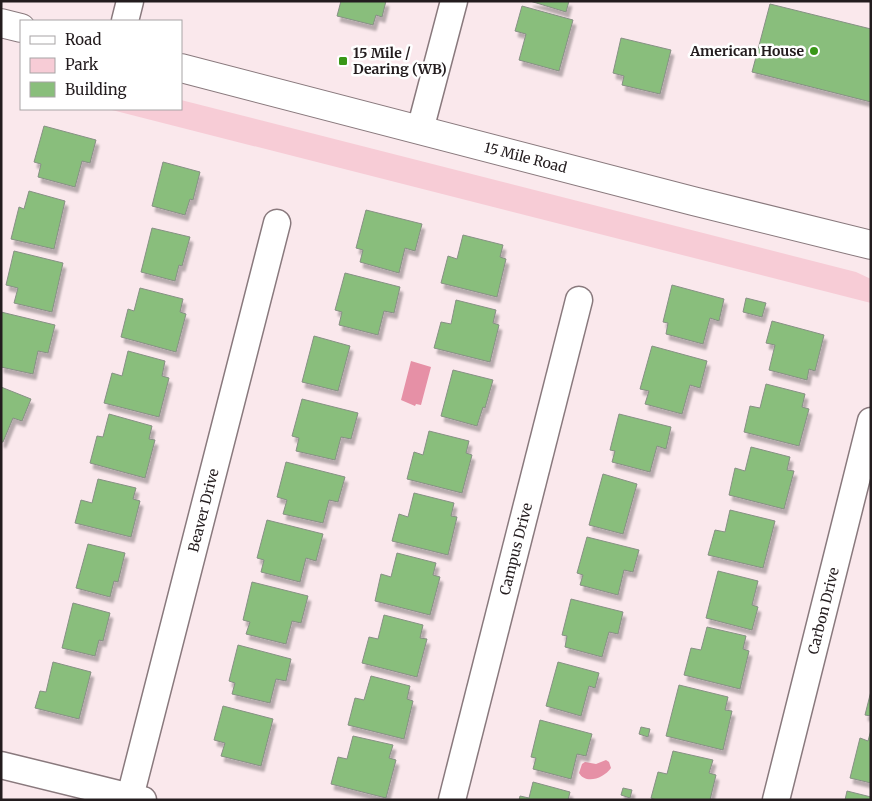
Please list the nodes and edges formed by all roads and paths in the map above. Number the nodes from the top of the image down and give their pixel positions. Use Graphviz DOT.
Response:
graph roads {
  1 [pos="130,1"];
  2 [pos="454,1"];
  3 [pos="125,20"];
  4 [pos="1,23"];
  5 [pos="20,28"];
  6 [pos="182,68"];
  7 [pos="420,130"];
  8 [pos="276,223"];
  9 [pos="871,245"];
  10 [pos="579,300"];
  11 [pos="871,421"];
  12 [pos="1,765"];
  13 [pos="137,798"];
  14 [pos="452,800"];
  15 [pos="776,800"];
  1 -- 3 [label="street"];
  2 -- 7 [label="street"];
  4 -- 5 [label="main road"];
  6 -- 7 [label="main road, 15 Mile Road"];
  7 -- 9 [label="main road, 15 Mile Road"];
  8 -- 13 [label="street, Beaver Drive"];
  10 -- 14 [label="street, Campus Drive"];
  11 -- 15 [label="street, Carbon Drive"];
  12 -- 13 [label="street"];
}
